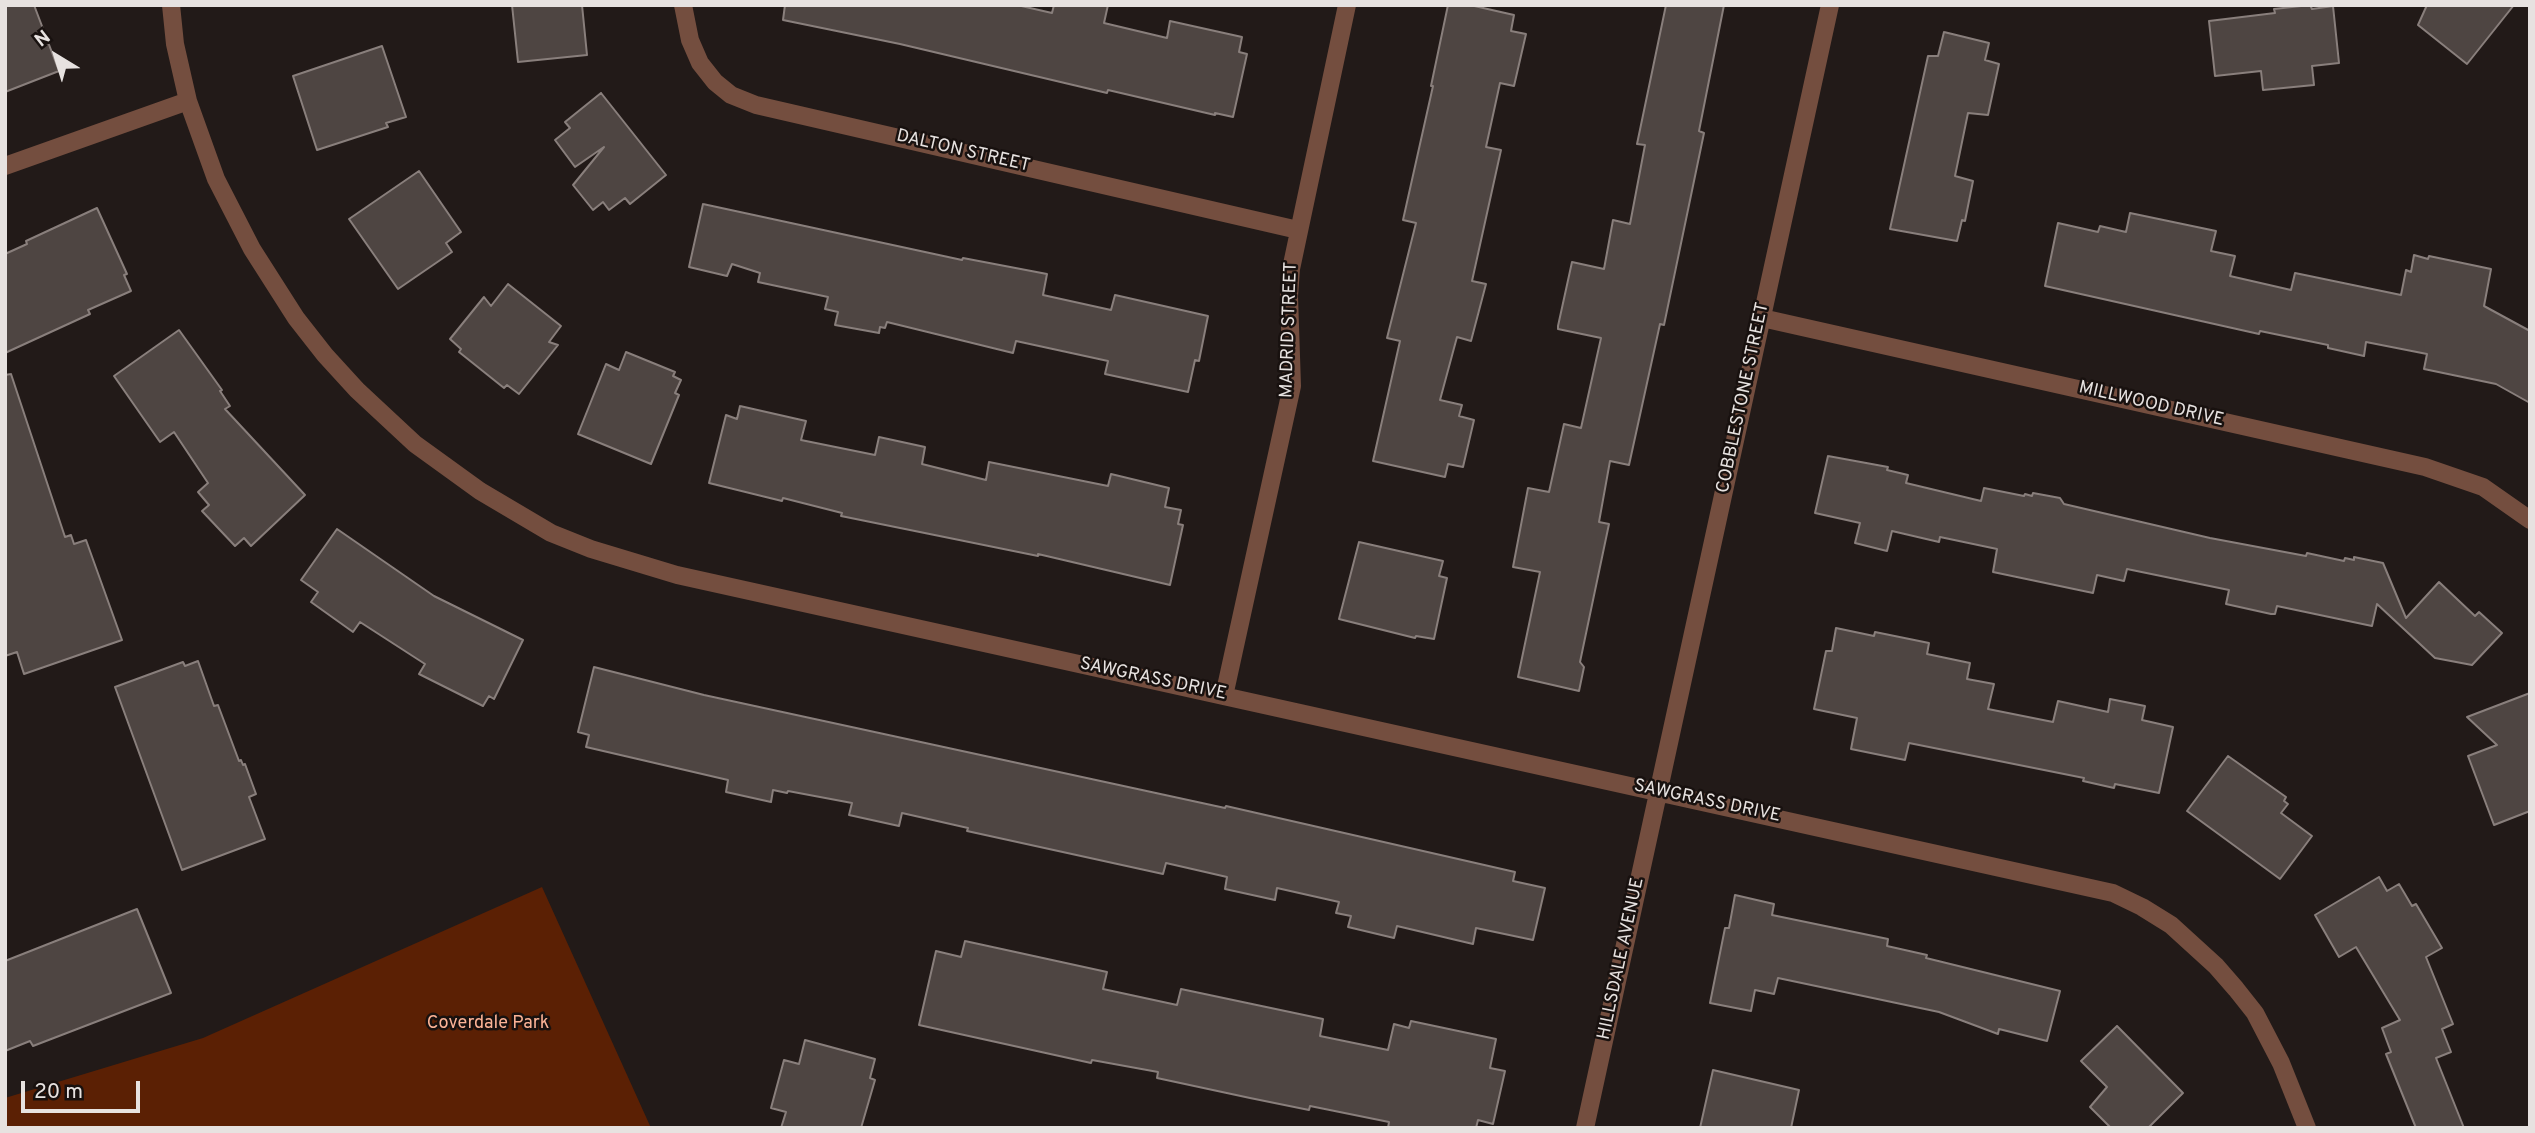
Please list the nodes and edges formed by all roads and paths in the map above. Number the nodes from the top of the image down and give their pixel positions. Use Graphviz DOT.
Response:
graph roads {
  1 [pos="171,5"];
  2 [pos="682,5"];
  3 [pos="1348,5"];
  4 [pos="1830,5"];
  5 [pos="188,101"];
  6 [pos="5,166"];
  7 [pos="1298,230"];
  8 [pos="1762,318"];
  9 [pos="2530,520"];
  10 [pos="1224,696"];
  11 [pos="1658,791"];
  12 [pos="1585,1128"];
  13 [pos="2307,1128"];
  1 -- 5 [label="street, SAWGRASS DRIVE"];
  2 -- 7 [label="street, DALTON STREET"];
  3 -- 7 [label="street, MADRID STREET"];
  4 -- 8 [label="street, COBBLESTONE STREET"];
  5 -- 6 [label="street"];
  5 -- 10 [label="street, SAWGRASS DRIVE"];
  7 -- 10 [label="street, MADRID STREET"];
  8 -- 9 [label="street, MILLWOOD DRIVE"];
  8 -- 11 [label="street, COBBLESTONE STREET"];
  10 -- 11 [label="street, SAWGRASS DRIVE"];
  11 -- 12 [label="street, HILLSDALE AVENUE"];
  11 -- 13 [label="street, SAWGRASS DRIVE"];
}
